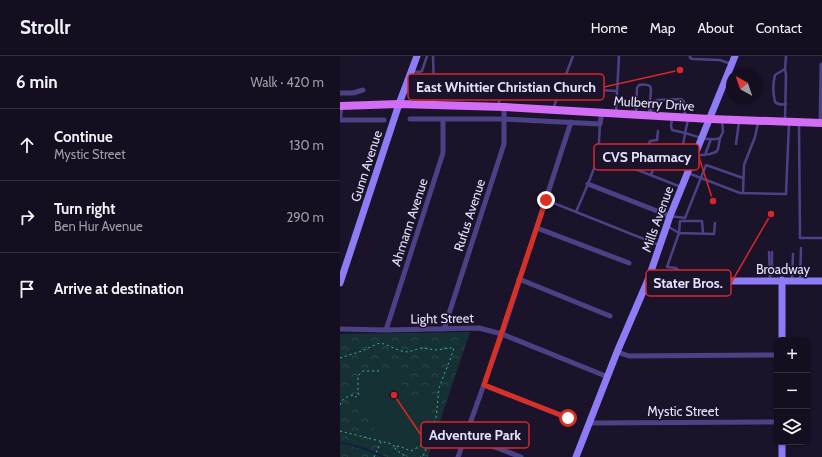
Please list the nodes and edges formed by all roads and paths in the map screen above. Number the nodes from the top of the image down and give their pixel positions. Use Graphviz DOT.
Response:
graph roads {
  1 [pos="417,56"];
  2 [pos="427,56"];
  3 [pos="433,56"];
  4 [pos="574,56"];
  5 [pos="619,56"];
  6 [pos="690,56"];
  7 [pos="735,56"];
  8 [pos="786,56"];
  9 [pos="732,64"];
  10 [pos="822,65"];
  11 [pos="785,69"];
  12 [pos="412,71"];
  13 [pos="418,88"];
  14 [pos="434,88"];
  15 [pos="363,90"];
  16 [pos="598,90"];
  17 [pos="617,91"];
  18 [pos="340,93"];
  19 [pos="399,104"];
  20 [pos="786,104"];
  21 [pos="434,105"];
  22 [pos="341,106"];
  23 [pos="502,107"];
  24 [pos="553,110"];
  25 [pos="822,111"];
  26 [pos="602,112"];
  27 [pos="616,113"];
  28 [pos="636,114"];
  29 [pos="649,115"];
  30 [pos="340,116"];
  31 [pos="672,116"];
  32 [pos="687,117"];
  33 [pos="410,119"];
  34 [pos="504,119"];
  35 [pos="710,119"];
  36 [pos="722,119"];
  37 [pos="340,120"];
  38 [pos="384,120"];
  39 [pos="443,120"];
  40 [pos="739,120"];
  41 [pos="758,121"];
  42 [pos="571,122"];
  43 [pos="787,122"];
  44 [pos="799,122"];
  45 [pos="821,123"];
  46 [pos="600,124"];
  47 [pos="658,131"];
  48 [pos="685,133"];
  49 [pos="702,138"];
  50 [pos="720,138"];
  51 [pos="711,139"];
  52 [pos="736,144"];
  53 [pos="660,150"];
  54 [pos="705,155"];
  55 [pos="694,156"];
  56 [pos="598,158"];
  57 [pos="640,171"];
  58 [pos="687,173"];
  59 [pos="651,175"];
  60 [pos="701,178"];
  61 [pos="743,178"];
  62 [pos="588,184"];
  63 [pos="682,187"];
  64 [pos="743,193"];
  65 [pos="546,200"];
  66 [pos="576,212"];
  67 [pos="670,216"];
  68 [pos="715,223"];
  69 [pos="666,226"];
  70 [pos="536,228"];
  71 [pos="679,233"];
  72 [pos="703,234"];
  73 [pos="822,238"];
  74 [pos="660,245"];
  75 [pos="801,248"];
  76 [pos="770,252"];
  77 [pos="793,254"];
  78 [pos="629,263"];
  79 [pos="770,278"];
  80 [pos="519,279"];
  81 [pos="648,280"];
  82 [pos="782,280"];
  83 [pos="800,280"];
  84 [pos="680,281"];
  85 [pos="792,281"];
  86 [pos="822,281"];
  87 [pos="340,283"];
  88 [pos="610,316"];
  89 [pos="340,329"];
  90 [pos="444,329"];
  91 [pos="386,330"];
  92 [pos="502,334"];
  93 [pos="782,337"];
  94 [pos="617,352"];
  95 [pos="774,355"];
  96 [pos="340,358"];
  97 [pos="380,371"];
  98 [pos="608,377"];
  99 [pos="484,385"];
  100 [pos="340,402"];
  101 [pos="340,405"];
  102 [pos="568,418"];
  103 [pos="774,422"];
  104 [pos="590,423"];
  105 [pos="340,431"];
  106 [pos="430,436"];
  107 [pos="466,436"];
  108 [pos="381,442"];
  109 [pos="782,445"];
  110 [pos="395,447"];
  111 [pos="374,457"];
  112 [pos="407,457"];
  113 [pos="420,457"];
  114 [pos="458,457"];
  115 [pos="520,457"];
  116 [pos="576,457"];
  117 [pos="782,457"];
  1 -- 12 [label="street, Gunn Avenue"];
  2 -- 12 [label="lane"];
  3 -- 14 [label="lane"];
  4 -- 24 [label="lane"];
  5 -- 17 [label="lane"];
  6 -- 9 [label="lane"];
  7 -- 9 [label="street, Mills Avenue"];
  8 -- 11 [label="lane"];
  9 -- 35 [label="street, Mills Avenue"];
  10 -- 25 [label="street"];
  11 -- 20 [label="lane"];
  11 -- 20 [label="lane"];
  12 -- 19 [label="street, Gunn Avenue"];
  13 -- 14 [label="lane"];
  14 -- 21 [label="lane"];
  14 -- 23 [label="lane"];
  15 -- 18 [label="street"];
  16 -- 17 [label="lane"];
  17 -- 27 [label="lane"];
  19 -- 21 [label="main road, Mulberry Drive"];
  19 -- 22 [label="main road, Mulberry Drive"];
  19 -- 87 [label="street, Gunn Avenue"];
  20 -- 43 [label="lane"];
  21 -- 23 [label="main road, Mulberry Drive"];
  22 -- 30 [label="street"];
  23 -- 24 [label="main road, Mulberry Drive"];
  23 -- 34 [label="street, Rufus Avenue"];
  24 -- 26 [label="main road, Mulberry Drive"];
  25 -- 45 [label="street"];
  26 -- 27 [label="main road, Mulberry Drive"];
  26 -- 46 [label="street"];
  27 -- 28 [label="main road, Mulberry Drive"];
  28 -- 29 [label="main road, Mulberry Drive"];
  28 -- 29 [label="lane"];
  29 -- 31 [label="main road, Mulberry Drive"];
  29 -- 32 [label="lane"];
  31 -- 32 [label="main road, Mulberry Drive"];
  31 -- 48 [label="lane"];
  32 -- 35 [label="main road, Mulberry Drive"];
  32 -- 48 [label="lane"];
  33 -- 39 [label="street"];
  34 -- 39 [label="street"];
  34 -- 42 [label="street"];
  34 -- 90 [label="street, Rufus Avenue"];
  35 -- 36 [label="main road, Mulberry Drive"];
  35 -- 49 [label="street, Mills Avenue"];
  36 -- 40 [label="main road, Mulberry Drive"];
  36 -- 50 [label="lane"];
  37 -- 38 [label="street"];
  39 -- 91 [label="street, Ahmann Avenue"];
  40 -- 41 [label="main road, Mulberry Drive"];
  40 -- 52 [label="lane"];
  41 -- 43 [label="main road, Mulberry Drive"];
  41 -- 61 [label="lane"];
  42 -- 46 [label="street"];
  42 -- 65 [label="street"];
  43 -- 44 [label="main road, Mulberry Drive"];
  43 -- 64 [label="lane"];
  44 -- 45 [label="main road, Mulberry Drive"];
  44 -- 73 [label="lane"];
  46 -- 56 [label="lane"];
  47 -- 57 [label="lane"];
  48 -- 49 [label="lane"];
  48 -- 55 [label="lane"];
  49 -- 51 [label="lane"];
  49 -- 55 [label="street, Mills Avenue"];
  50 -- 51 [label="lane"];
  50 -- 54 [label="lane"];
  51 -- 54 [label="lane"];
  53 -- 59 [label="lane"];
  54 -- 55 [label="lane"];
  55 -- 58 [label="street, Mills Avenue"];
  56 -- 57 [label="lane"];
  56 -- 62 [label="lane"];
  57 -- 59 [label="lane"];
  58 -- 60 [label="lane"];
  58 -- 63 [label="street, Mills Avenue"];
  59 -- 63 [label="lane"];
  60 -- 61 [label="lane"];
  60 -- 64 [label="lane"];
  60 -- 67 [label="lane"];
  61 -- 64 [label="lane"];
  62 -- 66 [label="lane"];
  62 -- 67 [label="street"];
  63 -- 67 [label="street, Mills Avenue"];
  65 -- 66 [label="lane"];
  65 -- 70 [label="street"];
  66 -- 74 [label="lane"];
  67 -- 69 [label="street, Mills Avenue"];
  68 -- 72 [label="lane"];
  69 -- 71 [label="lane"];
  69 -- 74 [label="street, Mills Avenue"];
  70 -- 78 [label="street"];
  70 -- 80 [label="street"];
  71 -- 72 [label="lane"];
  71 -- 72 [label="lane"];
  71 -- 84 [label="lane"];
  74 -- 81 [label="street, Mills Avenue"];
  75 -- 83 [label="lane"];
  76 -- 79 [label="lane"];
  77 -- 85 [label="lane"];
  79 -- 82 [label="street, Broadway"];
  79 -- 84 [label="street, Broadway"];
  80 -- 88 [label="street"];
  80 -- 92 [label="street"];
  81 -- 84 [label="street, Broadway"];
  81 -- 94 [label="street, Mills Avenue"];
  82 -- 85 [label="street, Broadway"];
  82 -- 93 [label="street"];
  83 -- 85 [label="street, Broadway"];
  83 -- 86 [label="street, Broadway"];
  89 -- 91 [label="street, Light Street"];
  90 -- 91 [label="street, Light Street"];
  90 -- 92 [label="street, Light Street"];
  92 -- 98 [label="street, Light Street"];
  92 -- 99 [label="street"];
  94 -- 95 [label="street"];
  94 -- 98 [label="street, Mills Avenue"];
  96 -- 106 [label="path"];
  97 -- 100 [label="path"];
  98 -- 104 [label="street, Mills Avenue"];
  99 -- 102 [label="street"];
  99 -- 107 [label="street"];
  100 -- 101 [label="path"];
  103 -- 104 [label="street, Mystic Street"];
  104 -- 116 [label="street, Mills Avenue"];
  105 -- 108 [label="path"];
  106 -- 110 [label="path"];
  106 -- 113 [label="path"];
  107 -- 114 [label="street"];
  107 -- 115 [label="street"];
  108 -- 110 [label="path"];
  108 -- 111 [label="path"];
  109 -- 117 [label="street"];
  110 -- 112 [label="path"];
}
